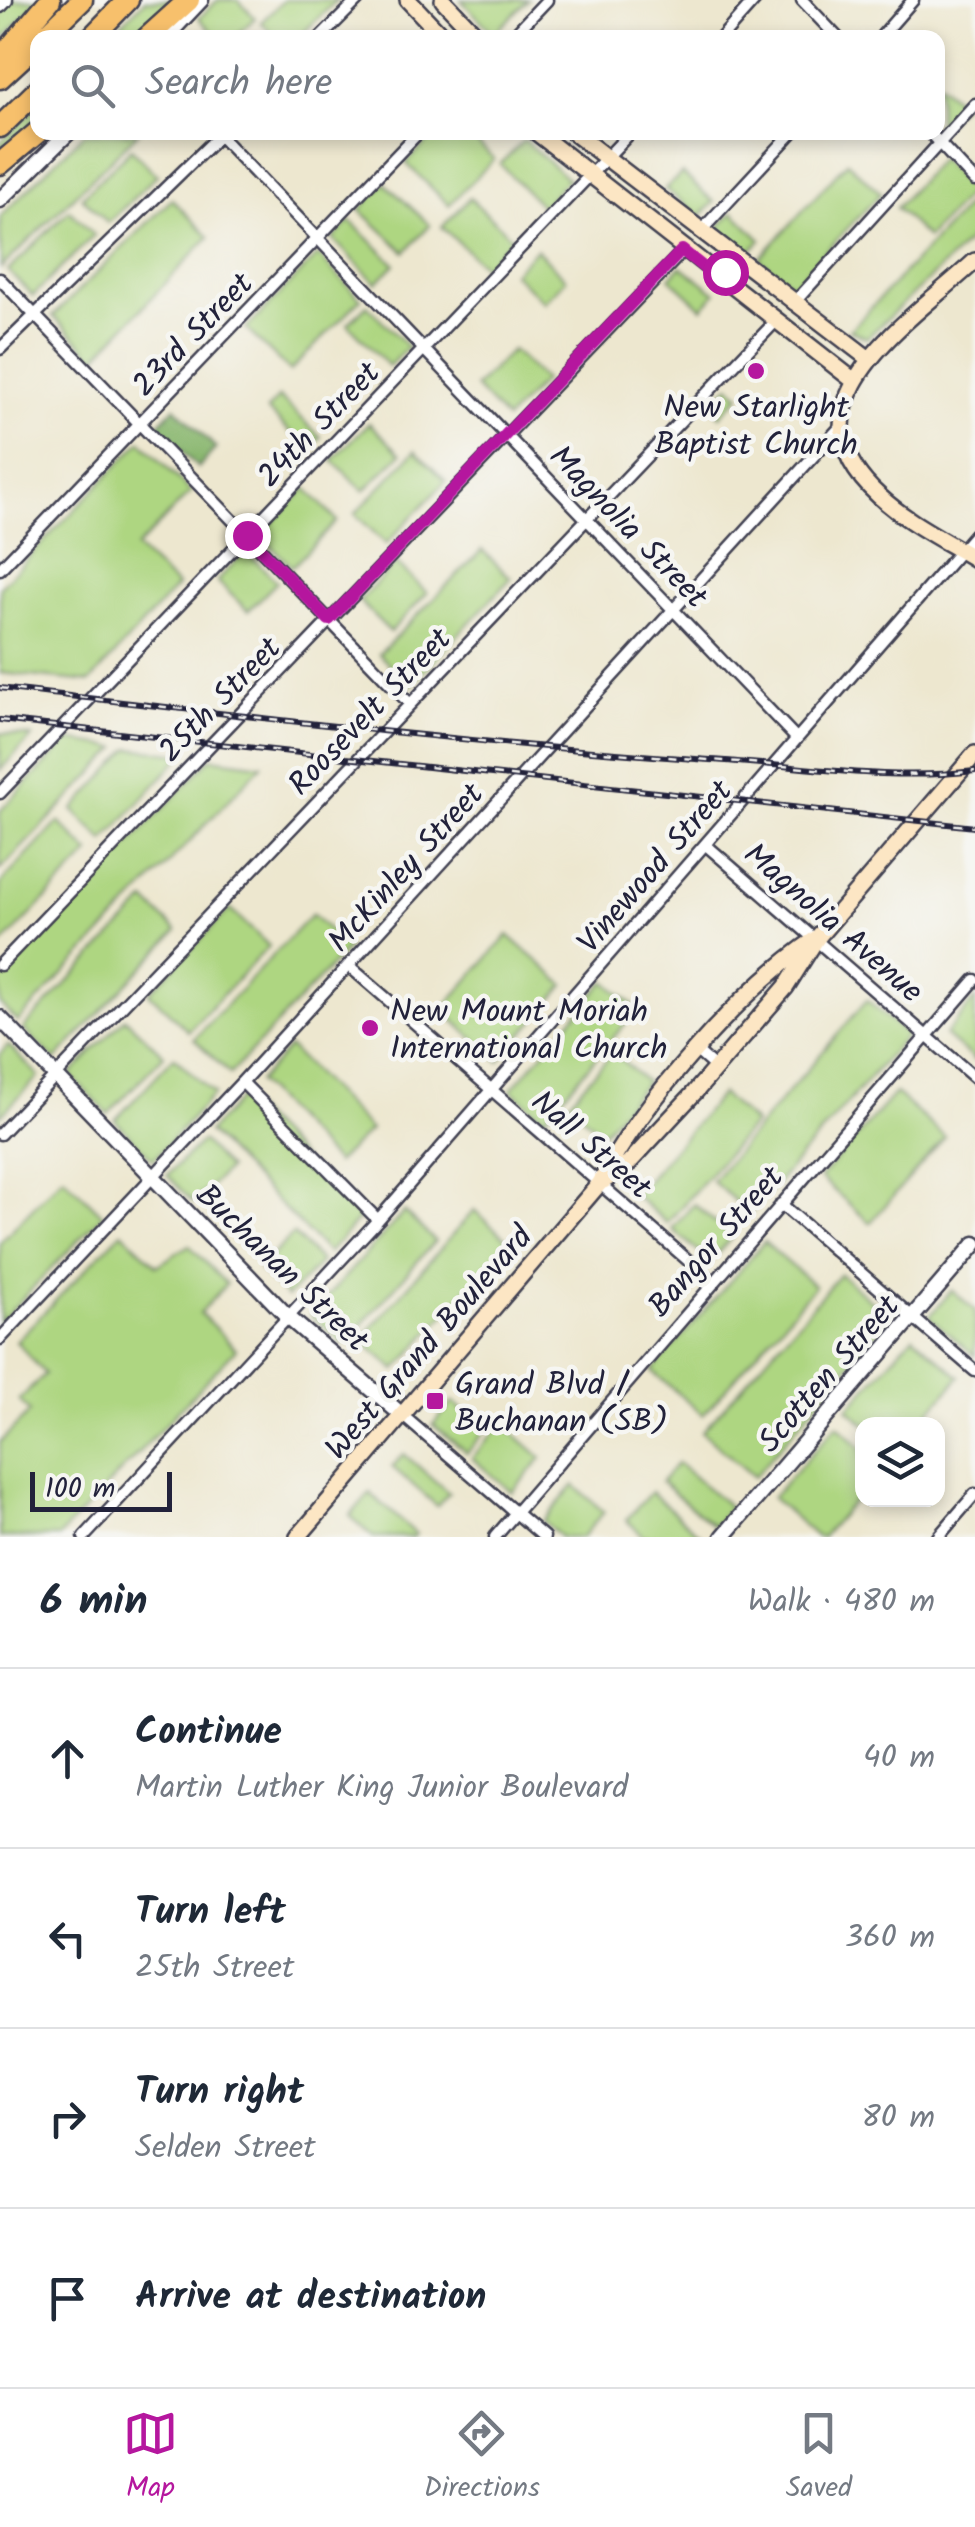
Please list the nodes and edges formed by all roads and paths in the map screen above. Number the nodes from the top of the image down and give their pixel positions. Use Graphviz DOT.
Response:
graph roads {
  1 [pos="50,0"];
  2 [pos="82,0"];
  3 [pos="128,0"];
  4 [pos="189,0"];
  5 [pos="201,0"];
  6 [pos="358,0"];
  7 [pos="434,0"];
  8 [pos="443,0"];
  9 [pos="547,0"];
  10 [pos="755,0"];
  11 [pos="802,0"];
  12 [pos="912,0"];
  13 [pos="412,5"];
  14 [pos="464,22"];
  15 [pos="50,30"];
  16 [pos="98,30"];
  17 [pos="156,30"];
  18 [pos="173,30"];
  19 [pos="328,30"];
  20 [pos="436,30"];
  21 [pos="446,30"];
  22 [pos="471,30"];
  23 [pos="518,30"];
  24 [pos="728,30"];
  25 [pos="830,30"];
  26 [pos="887,30"];
  27 [pos="30,50"];
  28 [pos="0,59"];
  29 [pos="0,78"];
  30 [pos="30,98"];
  31 [pos="975,104"];
  32 [pos="0,127"];
  33 [pos="945,138"];
  34 [pos="30,139"];
  35 [pos="61,140"];
  36 [pos="213,140"];
  37 [pos="225,140"];
  38 [pos="410,140"];
  39 [pos="545,140"];
  40 [pos="573,140"];
  41 [pos="582,140"];
  42 [pos="624,140"];
  43 [pos="785,140"];
  44 [pos="936,140"];
  45 [pos="944,140"];
  46 [pos="940,144"];
  47 [pos="560,154"];
  48 [pos="606,159"];
  49 [pos="0,164"];
  50 [pos="588,178"];
  51 [pos="634,180"];
  52 [pos="975,181"];
  53 [pos="0,200"];
  54 [pos="618,201"];
  55 [pos="700,232"];
  56 [pos="318,238"];
  57 [pos="682,250"];
  58 [pos="730,256"];
  59 [pos="975,260"];
  60 [pos="714,276"];
  61 [pos="0,279"];
  62 [pos="759,279"];
  63 [pos="744,298"];
  64 [pos="793,304"];
  65 [pos="35,315"];
  66 [pos="775,322"];
  67 [pos="425,348"];
  68 [pos="0,349"];
  69 [pos="869,359"];
  70 [pos="853,380"];
  71 [pos="140,423"];
  72 [pos="842,425"];
  73 [pos="507,434"];
  74 [pos="588,519"];
  75 [pos="975,534"];
  76 [pos="247,535"];
  77 [pos="968,554"];
  78 [pos="0,568"];
  79 [pos="674,609"];
  80 [pos="329,620"];
  81 [pos="410,704"];
  82 [pos="797,738"];
  83 [pos="975,754"];
  84 [pos="0,794"];
  85 [pos="706,844"];
  86 [pos="817,938"];
  87 [pos="0,965"];
  88 [pos="348,966"];
  89 [pos="975,980"];
  90 [pos="0,1018"];
  91 [pos="926,1035"];
  92 [pos="698,1052"];
  93 [pos="716,1068"];
  94 [pos="55,1076"];
  95 [pos="975,1078"];
  96 [pos="242,1082"];
  97 [pos="492,1090"];
  98 [pos="0,1134"];
  99 [pos="153,1177"];
  100 [pos="600,1183"];
  101 [pos="781,1204"];
  102 [pos="378,1220"];
  103 [pos="975,1244"];
  104 [pos="713,1282"];
  105 [pos="912,1317"];
  106 [pos="289,1318"];
  107 [pos="0,1339"];
  108 [pos="975,1371"];
  109 [pos="402,1415"];
  110 [pos="975,1494"];
  111 [pos="515,1512"];
  112 [pos="84,1537"];
  113 [pos="298,1537"];
  114 [pos="495,1537"];
  115 [pos="544,1537"];
  116 [pos="723,1537"];
  117 [pos="938,1537"];
  1 -- 28 [label="highway"];
  2 -- 15 [label="highway"];
  3 -- 16 [label="highway"];
  4 -- 17 [label="highway"];
  5 -- 18 [label="street"];
  6 -- 19 [label="street"];
  7 -- 13 [label="main road"];
  8 -- 14 [label="main road"];
  9 -- 23 [label="street"];
  10 -- 24 [label="street"];
  11 -- 25 [label="street"];
  12 -- 26 [label="street"];
  13 -- 20 [label="main road"];
  14 -- 21 [label="main road"];
  14 -- 22 [label="main road"];
  27 -- 29 [label="highway"];
  30 -- 32 [label="highway"];
  31 -- 33 [label="street"];
  34 -- 49 [label="highway"];
  35 -- 53 [label="street"];
  36 -- 65 [label="street"];
  37 -- 56 [label="street, Magnolia Street"];
  38 -- 56 [label="street, 23rd Street"];
  39 -- 47 [label="main road"];
  40 -- 47 [label="main road"];
  41 -- 48 [label="main road"];
  42 -- 48 [label="street, 24th Street"];
  43 -- 55 [label="street"];
  44 -- 46 [label="street"];
  45 -- 46 [label="street"];
  46 -- 52 [label="street"];
  46 -- 64 [label="street"];
  47 -- 50 [label="main road"];
  48 -- 50 [label="street, 24th Street"];
  48 -- 51 [label="main road"];
  50 -- 54 [label="main road"];
  50 -- 67 [label="street, 24th Street"];
  51 -- 54 [label="main road"];
  51 -- 55 [label="main road"];
  54 -- 57 [label="main road"];
  55 -- 58 [label="main road"];
  56 -- 67 [label="street, Magnolia Street"];
  56 -- 71 [label="street, 23rd Street"];
  57 -- 60 [label="main road"];
  57 -- 73 [label="street, 25th Street"];
  58 -- 60 [label="main road"];
  58 -- 62 [label="main road"];
  59 -- 69 [label="main road"];
  60 -- 63 [label="main road"];
  61 -- 65 [label="street"];
  62 -- 63 [label="main road"];
  62 -- 64 [label="main road"];
  63 -- 66 [label="main road"];
  64 -- 69 [label="main road"];
  65 -- 68 [label="street"];
  65 -- 71 [label="street"];
  66 -- 70 [label="main road"];
  66 -- 74 [label="street, Roosevelt Street"];
  67 -- 73 [label="street, Magnolia Street"];
  67 -- 76 [label="street, 24th Street"];
  69 -- 70 [label="main road"];
  70 -- 72 [label="main road"];
  71 -- 76 [label="street"];
  71 -- 78 [label="street, 23rd Street"];
  72 -- 77 [label="main road"];
  72 -- 79 [label="street, McKinley Street"];
  73 -- 74 [label="street, Magnolia Street"];
  73 -- 80 [label="street, 25th Street"];
  74 -- 79 [label="street, Magnolia Street"];
  74 -- 81 [label="street, Roosevelt Street"];
  75 -- 77 [label="street, Vinewood Street"];
  76 -- 80 [label="street"];
  76 -- 84 [label="street, 24th Street"];
  77 -- 82 [label="street, Vinewood Street"];
  79 -- 82 [label="street, Magnolia Street"];
  79 -- 88 [label="street, McKinley Street"];
  80 -- 81 [label="street"];
  80 -- 87 [label="street, 25th Street"];
  81 -- 94 [label="street, Roosevelt Street"];
  82 -- 85 [label="street, Vinewood Street"];
  83 -- 86 [label="main road, West Grand Boulevard"];
  85 -- 86 [label="street, Magnolia Avenue"];
  85 -- 97 [label="street, Vinewood Street"];
  86 -- 91 [label="street, Magnolia Avenue"];
  86 -- 92 [label="main road, West Grand Boulevard"];
  86 -- 93 [label="main road, West Grand Boulevard"];
  88 -- 96 [label="street, McKinley Street"];
  88 -- 97 [label="street, Nall Street"];
  89 -- 91 [label="street, Bangor Street"];
  90 -- 94 [label="street, Buchanan Street"];
  91 -- 95 [label="street, Magnolia Avenue"];
  91 -- 101 [label="street, Bangor Street"];
  92 -- 93 [label="street"];
  92 -- 100 [label="main road, West Grand Boulevard"];
  93 -- 100 [label="main road, West Grand Boulevard"];
  94 -- 98 [label="street, Roosevelt Street"];
  94 -- 99 [label="street, Buchanan Street"];
  96 -- 99 [label="street, McKinley Street"];
  96 -- 102 [label="street"];
  97 -- 100 [label="street, Nall Street"];
  97 -- 102 [label="street, Vinewood Street"];
  99 -- 106 [label="street, Buchanan Street"];
  99 -- 107 [label="street, McKinley Street"];
  100 -- 104 [label="street, Nall Street"];
  100 -- 109 [label="main road, West Grand Boulevard"];
  101 -- 104 [label="street, Bangor Street"];
  101 -- 105 [label="street"];
  102 -- 106 [label="street, Vinewood Street"];
  103 -- 105 [label="street, Scotten Street"];
  104 -- 111 [label="street, Bangor Street"];
  105 -- 108 [label="street"];
  105 -- 116 [label="street, Scotten Street"];
  106 -- 109 [label="street, Buchanan Street"];
  106 -- 112 [label="street, Vinewood Street"];
  109 -- 111 [label="street, Buchanan Street"];
  109 -- 113 [label="main road, West Grand Boulevard"];
  110 -- 117 [label="street"];
  111 -- 114 [label="street, Bangor Street"];
  111 -- 115 [label="street, Buchanan Street"];
}
